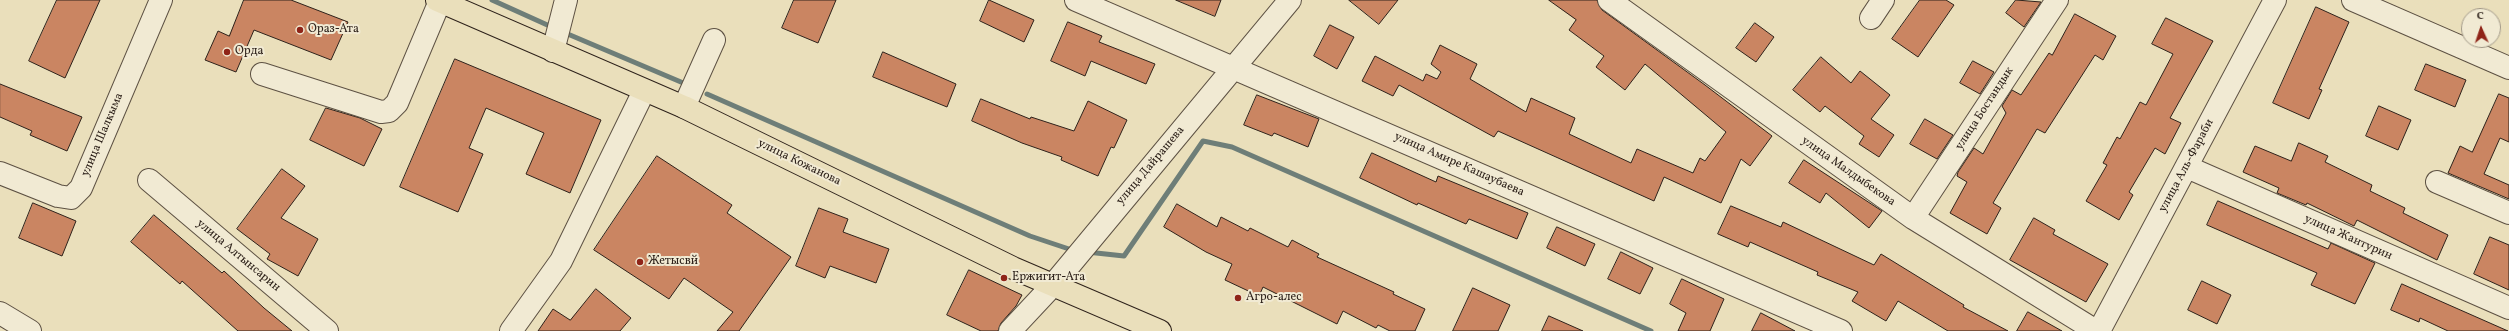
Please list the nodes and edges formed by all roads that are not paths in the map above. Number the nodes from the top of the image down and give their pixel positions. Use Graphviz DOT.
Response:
graph roads {
  1 [pos="160,0"];
  2 [pos="566,0"];
  3 [pos="1076,0"];
  4 [pos="1290,0"];
  5 [pos="1609,0"];
  6 [pos="1884,0"];
  7 [pos="2057,0"];
  8 [pos="2275,0"];
  9 [pos="2353,0"];
  10 [pos="438,1"];
  11 [pos="1871,18"];
  12 [pos="714,40"];
  13 [pos="552,51"];
  14 [pos="1234,67"];
  15 [pos="2509,68"];
  16 [pos="262,74"];
  17 [pos="644,91"];
  18 [pos="684,107"];
  19 [pos="2187,167"];
  20 [pos="0,173"];
  21 [pos="149,180"];
  22 [pos="2437,182"];
  23 [pos="2509,213"];
  24 [pos="1913,218"];
  25 [pos="1053,285"];
  26 [pos="2509,308"];
  27 [pos="0,313"];
  28 [pos="1125,324"];
  29 [pos="30,331"];
  30 [pos="327,331"];
  31 [pos="511,331"];
  32 [pos="1010,331"];
  33 [pos="1160,331"];
  34 [pos="1841,331"];
  35 [pos="2098,331"];
  1 -- 20 [label="street, улица Шалкыма"];
  2 -- 13 [label="street"];
  3 -- 14 [label="street, улица Амире Кашаубаева"];
  4 -- 14 [label="street, улица Дайрашева"];
  5 -- 24 [label="street, улица Малдыбекова"];
  6 -- 11 [label="street"];
  7 -- 24 [label="street, улица Бостандык"];
  8 -- 19 [label="street, улица Аль-Фараби"];
  9 -- 15 [label="street"];
  10 -- 13 [label="main road, улица Кожанова"];
  10 -- 16 [label="street"];
  12 -- 18 [label="street"];
  13 -- 17 [label="main road, улица Кожанова"];
  14 -- 25 [label="street, улица Дайрашева"];
  14 -- 34 [label="street, улица Амире Кашаубаева"];
  17 -- 18 [label="main road, улица Кожанова"];
  17 -- 31 [label="street"];
  18 -- 25 [label="main road, улица Кожанова"];
  19 -- 26 [label="street, улица Жантурин"];
  19 -- 35 [label="street, улица Аль-Фараби"];
  21 -- 30 [label="street, улица Алтынсарин"];
  22 -- 23 [label="street"];
  24 -- 35 [label="street, улица Малдыбекова"];
  25 -- 28 [label="main road, улица Кожанова"];
  25 -- 32 [label="street, улица Дайрашева"];
  27 -- 29 [label="street"];
  28 -- 33 [label="main road, улица Кожанова"];
}
